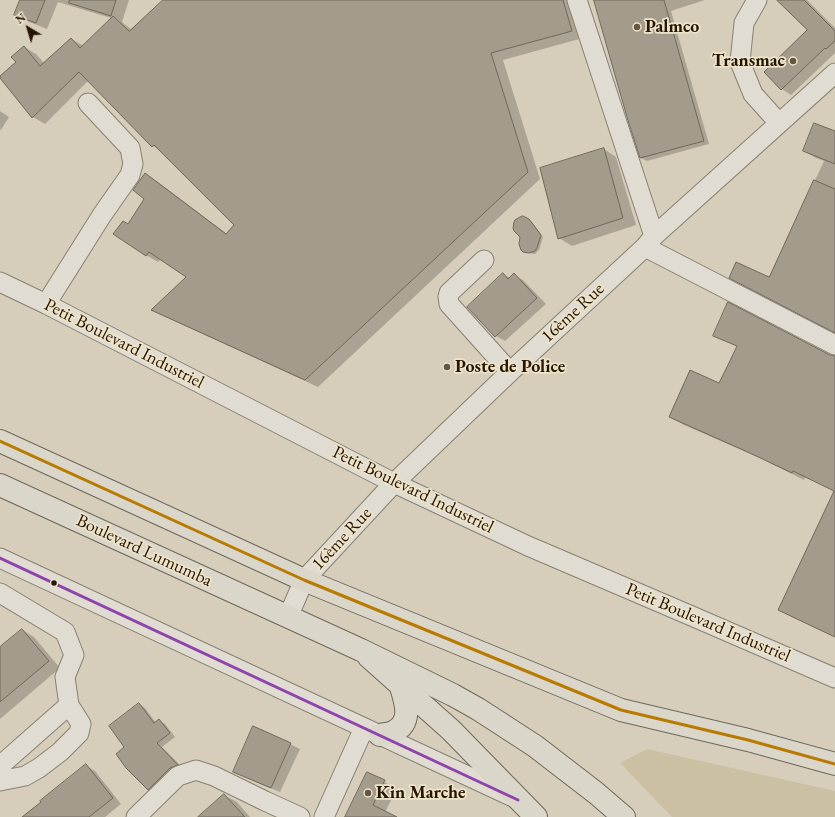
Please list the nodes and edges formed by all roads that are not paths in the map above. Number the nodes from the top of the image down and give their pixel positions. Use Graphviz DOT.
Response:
graph roads {
  1 [pos="577,0"];
  2 [pos="757,0"];
  3 [pos="835,73"];
  4 [pos="88,103"];
  5 [pos="779,124"];
  6 [pos="650,242"];
  7 [pos="484,260"];
  8 [pos="0,282"];
  9 [pos="46,304"];
  10 [pos="835,345"];
  11 [pos="510,372"];
  12 [pos="0,441"];
  13 [pos="394,483"];
  14 [pos="0,485"];
  15 [pos="0,558"];
  16 [pos="304,580"];
  17 [pos="0,593"];
  18 [pos="288,617"];
  19 [pos="360,650"];
  20 [pos="835,678"];
  21 [pos="400,684"];
  22 [pos="69,705"];
  23 [pos="372,731"];
  24 [pos="835,764"];
  25 [pos="0,766"];
  26 [pos="0,781"];
  27 [pos="518,800"];
  28 [pos="294,816"];
  29 [pos="136,817"];
  30 [pos="324,817"];
  31 [pos="536,817"];
  32 [pos="624,817"];
  1 -- 6 [label="street"];
  2 -- 5 [label="street"];
  3 -- 5 [label="street, 16ème Rue"];
  4 -- 9 [label="street"];
  5 -- 6 [label="street, 16ème Rue"];
  6 -- 10 [label="street"];
  6 -- 11 [label="street, 16ème Rue"];
  7 -- 11 [label="street"];
  8 -- 9 [label="street, Petit Boulevard Industriel"];
  9 -- 13 [label="street, Petit Boulevard Industriel"];
  11 -- 13 [label="street, 16ème Rue"];
  12 -- 16 [label="main road"];
  13 -- 16 [label="street, 16ème Rue"];
  13 -- 20 [label="street, Petit Boulevard Industriel"];
  14 -- 18 [label="main road, Boulevard Lumumba"];
  15 -- 23 [label="street"];
  16 -- 18 [label="street, 16ème Rue"];
  16 -- 24 [label="main road"];
  17 -- 22 [label="street"];
  18 -- 19 [label="main road, Boulevard Lumumba"];
  19 -- 21 [label="main road"];
  19 -- 32 [label="main road"];
  21 -- 23 [label="main road"];
  21 -- 27 [label="main road"];
  22 -- 25 [label="street"];
  22 -- 26 [label="street"];
  23 -- 27 [label="street"];
  23 -- 30 [label="street"];
  27 -- 31 [label="main road"];
  28 -- 29 [label="street"];
}
